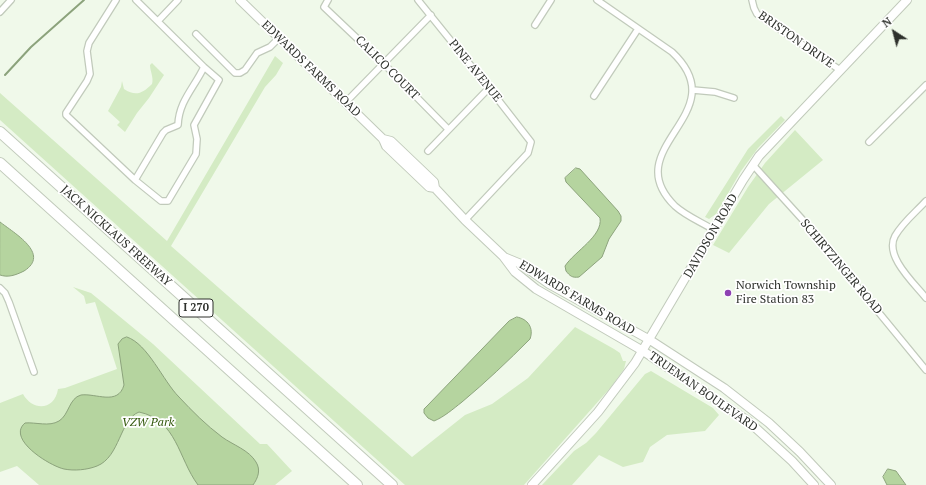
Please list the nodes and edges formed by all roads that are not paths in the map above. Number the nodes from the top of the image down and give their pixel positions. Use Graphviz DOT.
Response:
graph roads {
  1 [pos="11,0"];
  2 [pos="116,0"];
  3 [pos="136,0"];
  4 [pos="178,0"];
  5 [pos="240,0"];
  6 [pos="328,0"];
  7 [pos="418,0"];
  8 [pos="551,0"];
  9 [pos="597,0"];
  10 [pos="752,0"];
  11 [pos="907,0"];
  12 [pos="0,12"];
  13 [pos="431,15"];
  14 [pos="158,21"];
  15 [pos="535,25"];
  16 [pos="638,28"];
  17 [pos="196,34"];
  18 [pos="279,38"];
  19 [pos="383,64"];
  20 [pos="204,67"];
  21 [pos="840,70"];
  22 [pos="925,86"];
  23 [pos="489,88"];
  24 [pos="693,90"];
  25 [pos="594,96"];
  26 [pos="734,98"];
  27 [pos="345,103"];
  28 [pos="448,129"];
  29 [pos="0,132"];
  30 [pos="869,142"];
  31 [pos="428,150"];
  32 [pos="0,163"];
  33 [pos="753,165"];
  34 [pos="135,180"];
  35 [pos="926,201"];
  36 [pos="465,220"];
  37 [pos="714,230"];
  38 [pos="503,256"];
  39 [pos="0,288"];
  40 [pos="926,298"];
  41 [pos="650,340"];
  42 [pos="643,351"];
  43 [pos="926,370"];
  44 [pos="34,372"];
  45 [pos="357,485"];
  46 [pos="392,485"];
  47 [pos="532,485"];
  48 [pos="814,485"];
  49 [pos="832,485"];
  1 -- 12 [label="street"];
  2 -- 34 [label="street"];
  3 -- 14 [label="street"];
  4 -- 14 [label="street"];
  5 -- 18 [label="main road, EDWARDS FARMS ROAD"];
  6 -- 19 [label="street, CALICO COURT"];
  7 -- 13 [label="street, PINE AVENUE"];
  8 -- 15 [label="street"];
  9 -- 16 [label="street"];
  10 -- 21 [label="street, BRISTON DRIVE"];
  11 -- 21 [label="main road, DAVIDSON ROAD"];
  13 -- 19 [label="street"];
  13 -- 23 [label="street, PINE AVENUE"];
  14 -- 20 [label="street"];
  16 -- 24 [label="street"];
  16 -- 25 [label="street"];
  17 -- 18 [label="street"];
  18 -- 27 [label="main road, EDWARDS FARMS ROAD"];
  19 -- 27 [label="street"];
  19 -- 28 [label="street, CALICO COURT"];
  20 -- 34 [label="street"];
  20 -- 34 [label="street"];
  21 -- 33 [label="main road, DAVIDSON ROAD"];
  22 -- 30 [label="street"];
  23 -- 28 [label="street"];
  23 -- 36 [label="street, PINE AVENUE"];
  24 -- 26 [label="street"];
  24 -- 37 [label="street"];
  27 -- 36 [label="main road, EDWARDS FARMS ROAD"];
  28 -- 31 [label="street"];
  29 -- 46 [label="highway, JACK NICKLAUS FREEWAY / I 270"];
  32 -- 45 [label="highway, JACK NICKLAUS FREEWAY / I 270"];
  33 -- 37 [label="main road, DAVIDSON ROAD"];
  33 -- 43 [label="street, SCHIRTZINGER ROAD"];
  35 -- 40 [label="street"];
  36 -- 38 [label="main road, EDWARDS FARMS ROAD"];
  37 -- 41 [label="main road, DAVIDSON ROAD"];
  38 -- 41 [label="main road, EDWARDS FARMS ROAD"];
  38 -- 42 [label="main road, EDWARDS FARMS ROAD"];
  39 -- 44 [label="street"];
  41 -- 42 [label="main road, DAVIDSON ROAD"];
  41 -- 49 [label="main road, TRUEMAN BOULEVARD"];
  42 -- 47 [label="main road, DAVIDSON ROAD"];
  42 -- 48 [label="main road, TRUEMAN BOULEVARD"];
}
